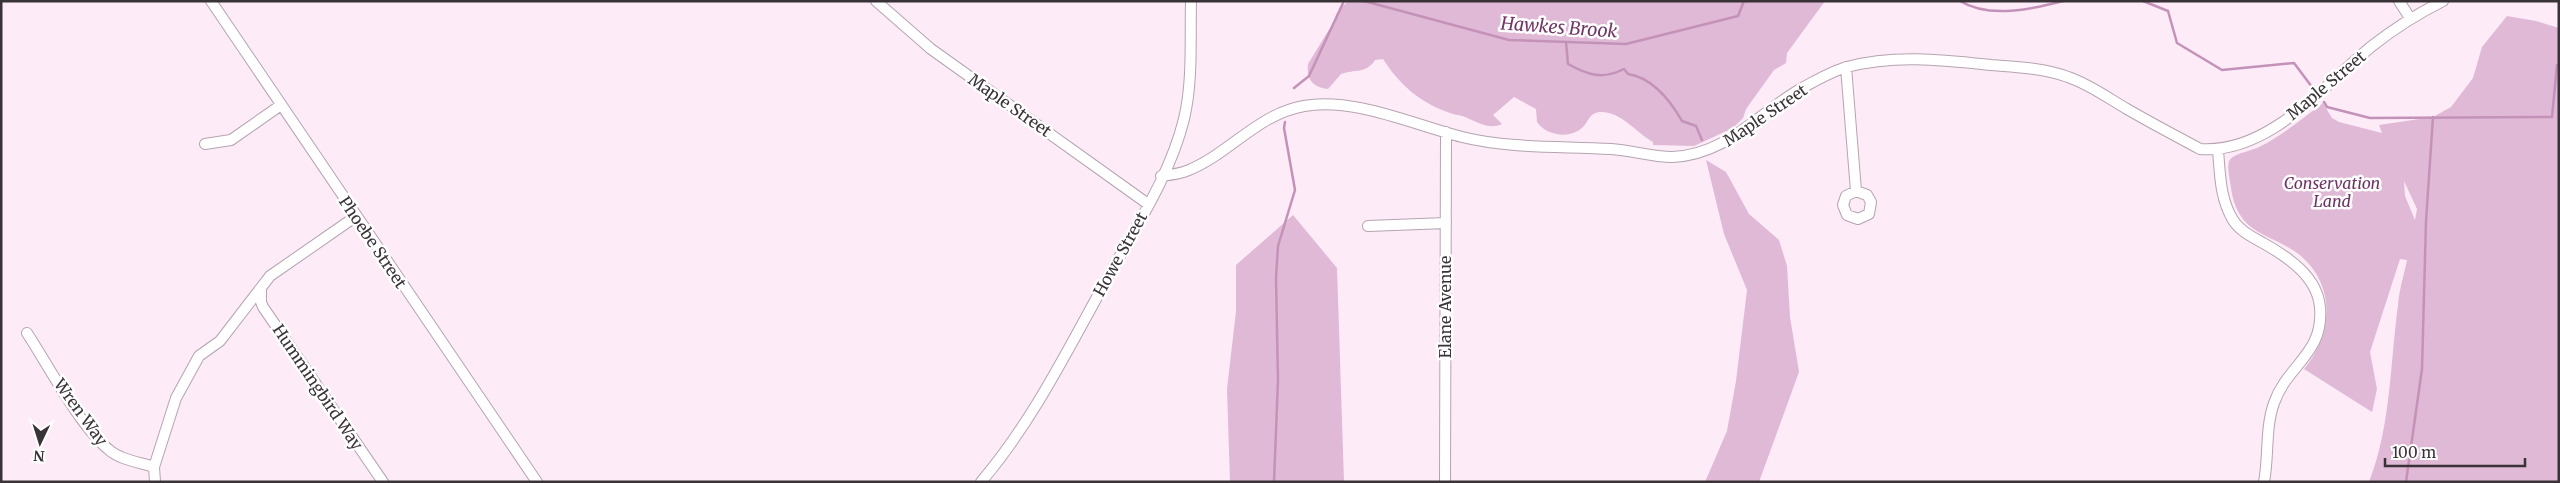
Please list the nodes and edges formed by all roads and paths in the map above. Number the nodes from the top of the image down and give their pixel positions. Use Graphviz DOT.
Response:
graph roads {
  1 [pos="211,1"];
  2 [pos="876,1"];
  3 [pos="1191,1"];
  4 [pos="2399,1"];
  5 [pos="2443,1"];
  6 [pos="2410,18"];
  7 [pos="1846,67"];
  8 [pos="281,105"];
  9 [pos="1446,132"];
  10 [pos="205,144"];
  11 [pos="2218,150"];
  12 [pos="1162,176"];
  13 [pos="1856,191"];
  14 [pos="1148,204"];
  15 [pos="355,216"];
  16 [pos="1446,223"];
  17 [pos="1368,226"];
  18 [pos="261,290"];
  19 [pos="27,333"];
  20 [pos="154,467"];
  21 [pos="155,482"];
  22 [pos="382,482"];
  23 [pos="537,482"];
  24 [pos="981,482"];
  25 [pos="1445,482"];
  26 [pos="2264,482"];
  1 -- 8 [label="street, Phoebe Street"];
  2 -- 14 [label="street, Maple Street"];
  3 -- 12 [label="street, Howe Street"];
  4 -- 6 [label="street"];
  5 -- 6 [label="street, Maple Street"];
  6 -- 11 [label="street, Maple Street"];
  7 -- 9 [label="street, Maple Street"];
  7 -- 11 [label="street, Maple Street"];
  7 -- 13 [label="street"];
  8 -- 10 [label="street"];
  8 -- 15 [label="street, Phoebe Street"];
  9 -- 12 [label="street, Maple Street"];
  9 -- 16 [label="street, Elane Avenue"];
  11 -- 26 [label="street"];
  12 -- 14 [label="street, Howe Street"];
  14 -- 24 [label="street, Howe Street"];
  15 -- 18 [label="street"];
  15 -- 23 [label="street, Phoebe Street"];
  16 -- 17 [label="street"];
  16 -- 25 [label="street, Elane Avenue"];
  18 -- 20 [label="street"];
  18 -- 22 [label="street, Hummingbird Way"];
  19 -- 20 [label="street, Wren Way"];
  20 -- 21 [label="street"];
}
